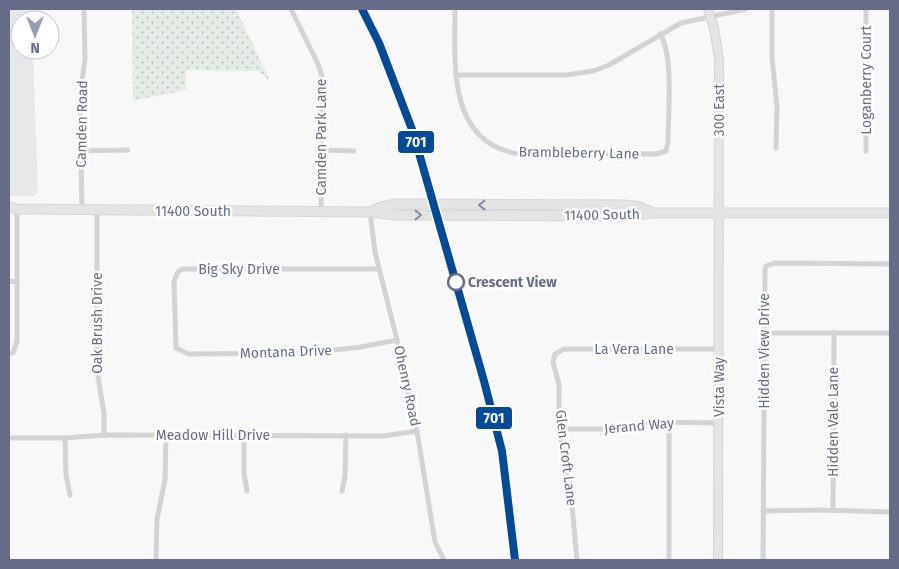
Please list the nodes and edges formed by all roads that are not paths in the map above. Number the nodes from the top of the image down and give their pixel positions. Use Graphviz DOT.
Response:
graph roads {
  1 [pos="84,9"];
  2 [pos="291,9"];
  3 [pos="455,9"];
  4 [pos="746,9"];
  5 [pos="772,9"];
  6 [pos="866,9"];
  7 [pos="709,13"];
  8 [pos="660,34"];
  9 [pos="456,75"];
  10 [pos="776,148"];
  11 [pos="128,150"];
  12 [pos="322,150"];
  13 [pos="81,151"];
  14 [pos="354,151"];
  15 [pos="866,151"];
  16 [pos="12,210"];
  17 [pos="82,210"];
  18 [pos="97,210"];
  19 [pos="322,212"];
  20 [pos="370,212"];
  21 [pos="719,213"];
  22 [pos="890,214"];
  23 [pos="890,264"];
  24 [pos="379,269"];
  25 [pos="9,281"];
  26 [pos="17,282"];
  27 [pos="764,333"];
  28 [pos="834,333"];
  29 [pos="890,333"];
  30 [pos="397,340"];
  31 [pos="176,348"];
  32 [pos="719,349"];
  33 [pos="9,353"];
  34 [pos="553,357"];
  35 [pos="669,422"];
  36 [pos="718,423"];
  37 [pos="559,430"];
  38 [pos="417,431"];
  39 [pos="104,435"];
  40 [pos="166,435"];
  41 [pos="244,435"];
  42 [pos="346,435"];
  43 [pos="9,438"];
  44 [pos="65,438"];
  45 [pos="247,491"];
  46 [pos="342,491"];
  47 [pos="70,494"];
  48 [pos="832,510"];
  49 [pos="763,511"];
  50 [pos="890,512"];
  51 [pos="156,560"];
  52 [pos="444,560"];
  53 [pos="577,560"];
  54 [pos="669,560"];
  55 [pos="718,560"];
  56 [pos="763,560"];
  1 -- 13 [label="street, Camden Road"];
  2 -- 12 [label="street, Camden Park Lane"];
  3 -- 9 [label="street, Brambleberry Lane"];
  4 -- 7 [label="street"];
  5 -- 10 [label="street"];
  6 -- 15 [label="street, Loganberry Court"];
  7 -- 8 [label="street"];
  7 -- 21 [label="street, 300 East"];
  8 -- 9 [label="street"];
  8 -- 9 [label="street, Brambleberry Lane"];
  11 -- 13 [label="street"];
  12 -- 14 [label="street"];
  12 -- 19 [label="street, Camden Park Lane"];
  13 -- 17 [label="street, Camden Road"];
  16 -- 17 [label="main road, 11400 South"];
  16 -- 26 [label="street"];
  17 -- 18 [label="main road, 11400 South"];
  18 -- 19 [label="main road, 11400 South"];
  18 -- 39 [label="street, Oak Brush Drive"];
  19 -- 20 [label="main road, 11400 South"];
  20 -- 21 [label="main road, 11400 South"];
  20 -- 24 [label="street, Ohenry Road"];
  21 -- 22 [label="main road, 11400 South"];
  21 -- 32 [label="street, Vista Way"];
  23 -- 27 [label="street, Hidden View Drive"];
  24 -- 30 [label="street, Ohenry Road"];
  24 -- 31 [label="street, Big Sky Drive"];
  25 -- 26 [label="street"];
  26 -- 33 [label="street"];
  27 -- 28 [label="street"];
  27 -- 49 [label="street, Hidden View Drive"];
  28 -- 29 [label="street"];
  28 -- 48 [label="street, Hidden Vale Lane"];
  30 -- 31 [label="street, Montana Drive"];
  30 -- 38 [label="street, Ohenry Road"];
  32 -- 34 [label="street, La Vera Lane"];
  32 -- 36 [label="street, Vista Way"];
  34 -- 37 [label="street, Glen Croft Lane"];
  35 -- 36 [label="street, Jerand Way"];
  35 -- 37 [label="street, Jerand Way"];
  35 -- 54 [label="street"];
  36 -- 55 [label="street, Vista Way"];
  37 -- 53 [label="street, Glen Croft Lane"];
  38 -- 42 [label="street, Meadow Hill Drive"];
  38 -- 52 [label="street, Ohenry Road"];
  39 -- 40 [label="street, Meadow Hill Drive"];
  39 -- 44 [label="street, Meadow Hill Drive"];
  40 -- 41 [label="street, Meadow Hill Drive"];
  40 -- 51 [label="street"];
  41 -- 42 [label="street, Meadow Hill Drive"];
  41 -- 45 [label="street"];
  42 -- 46 [label="street"];
  43 -- 44 [label="street, Meadow Hill Drive"];
  44 -- 47 [label="street"];
  48 -- 49 [label="street"];
  48 -- 50 [label="street"];
  49 -- 56 [label="street, Hidden View Drive"];
}
